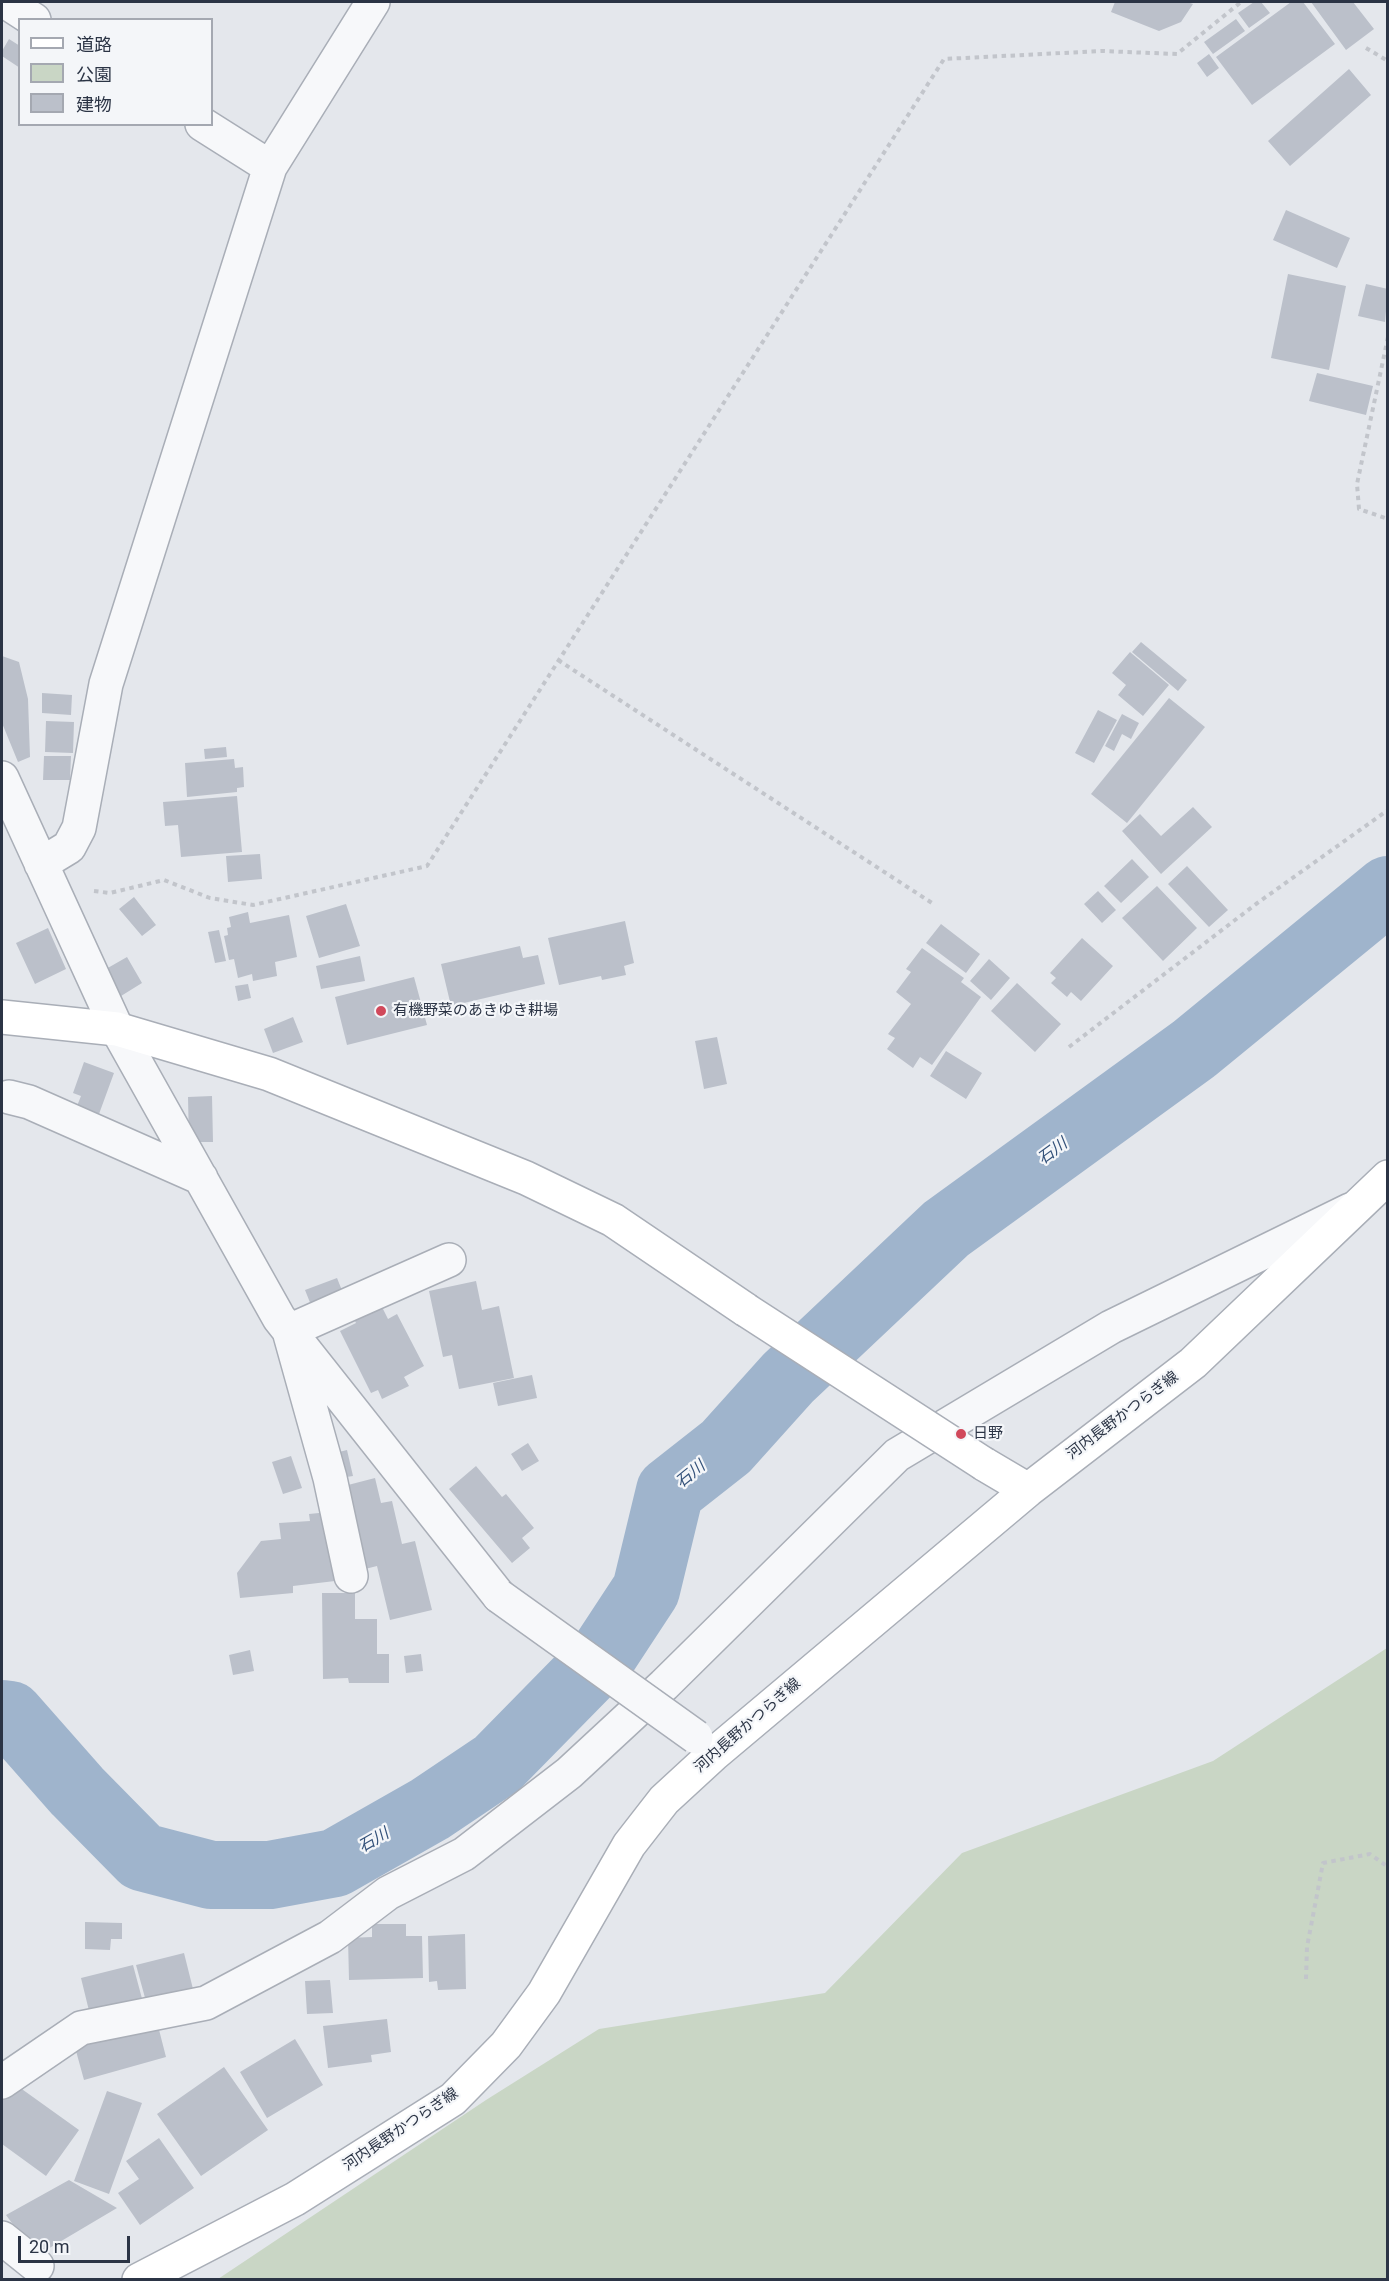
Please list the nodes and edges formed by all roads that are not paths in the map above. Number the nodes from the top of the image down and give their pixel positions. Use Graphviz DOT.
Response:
graph roads {
  1 [pos="6,2"];
  2 [pos="373,2"];
  3 [pos="31,18"];
  4 [pos="205,126"];
  5 [pos="270,167"];
  6 [pos="2,778"];
  7 [pos="46,875"];
  8 [pos="2,1017"];
  9 [pos="117,1029"];
  10 [pos="9,1097"];
  11 [pos="1388,1177"];
  12 [pos="201,1178"];
  13 [pos="1356,1208"];
  14 [pos="449,1260"];
  15 [pos="289,1331"];
  16 [pos="1028,1490"];
  17 [pos="351,1576"];
  18 [pos="705,1746"];
  19 [pos="2,2082"];
  20 [pos="2,2238"];
  21 [pos="37,2266"];
  22 [pos="139,2280"];
  1 -- 3 [label="street"];
  2 -- 5 [label="street"];
  4 -- 5 [label="street"];
  5 -- 7 [label="street"];
  6 -- 7 [label="street"];
  7 -- 9 [label="street"];
  8 -- 9 [label="main road"];
  9 -- 12 [label="street"];
  9 -- 16 [label="main road, bridge"];
  10 -- 12 [label="street"];
  11 -- 13 [label="main road, 河内長野かつらぎ線"];
  12 -- 15 [label="street"];
  13 -- 16 [label="main road, 河内長野かつらぎ線"];
  13 -- 19 [label="street"];
  14 -- 15 [label="street"];
  15 -- 17 [label="street"];
  15 -- 18 [label="street, bridge"];
  16 -- 18 [label="main road, 河内長野かつらぎ線"];
  18 -- 22 [label="main road, 河内長野かつらぎ線"];
  20 -- 21 [label="street"];
}
